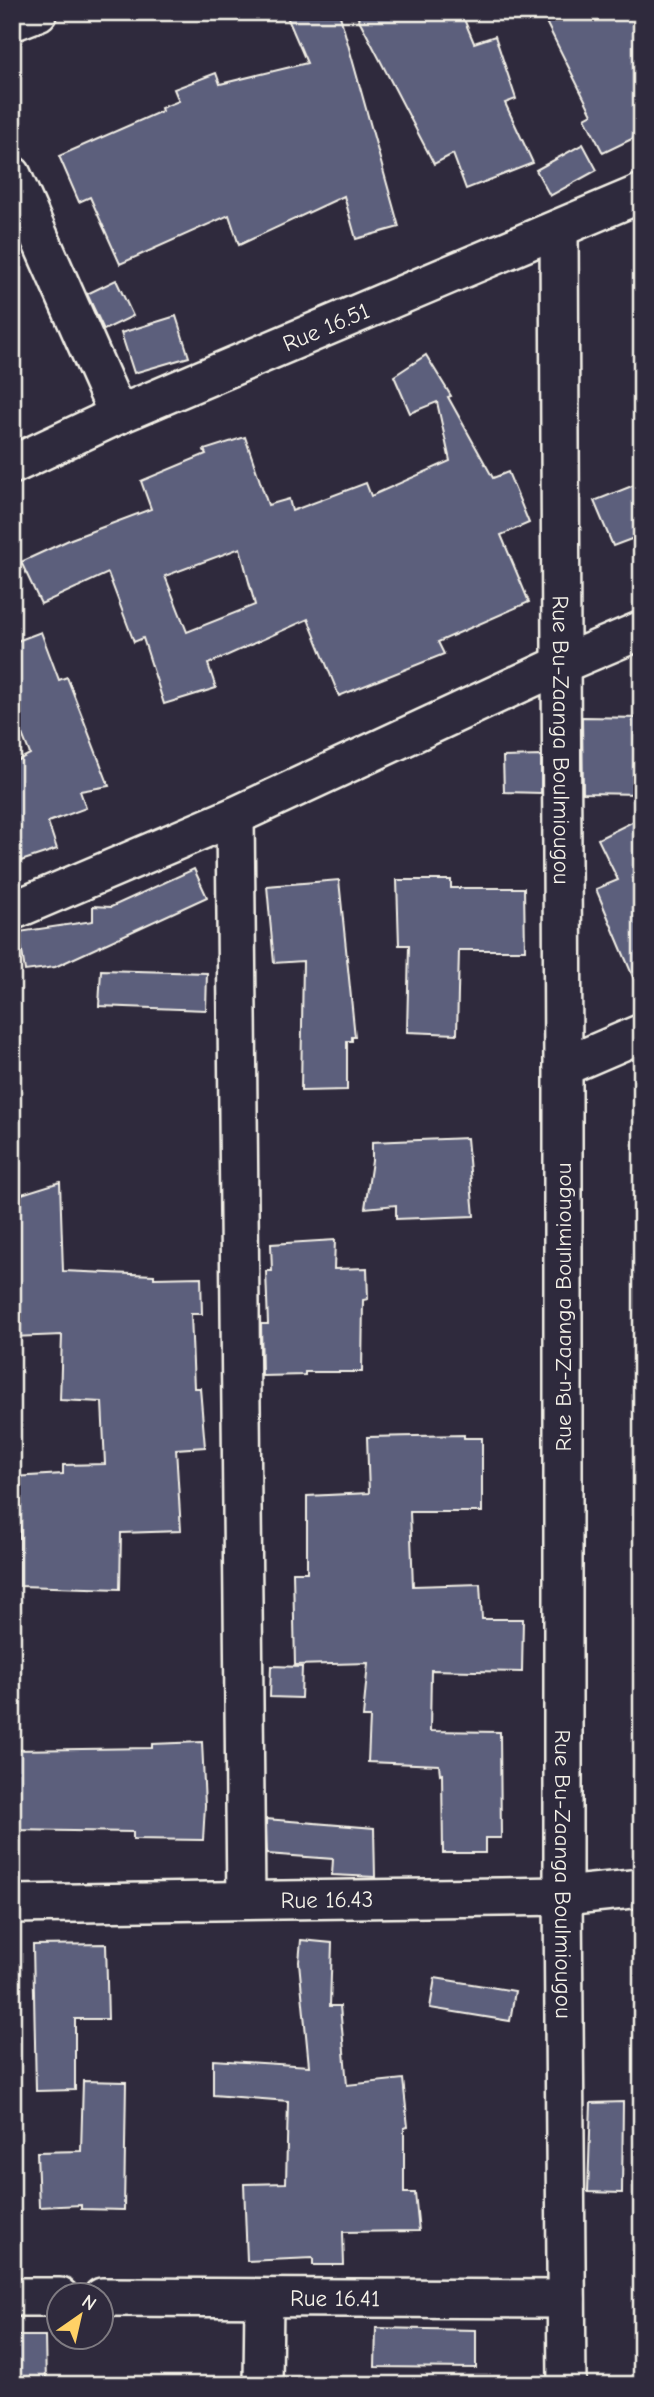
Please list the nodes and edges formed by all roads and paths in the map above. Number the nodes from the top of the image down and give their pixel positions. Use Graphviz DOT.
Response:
graph roads {
  1 [pos="38,12"];
  2 [pos="12,22"];
  3 [pos="12,175"];
  4 [pos="642,193"];
  5 [pos="559,229"];
  6 [pos="118,415"];
  7 [pos="12,465"];
  8 [pos="642,630"];
  9 [pos="562,664"];
  10 [pos="235,816"];
  11 [pos="12,911"];
  12 [pos="642,1033"];
  13 [pos="563,1067"];
  14 [pos="642,1888"];
  15 [pos="563,1896"];
  16 [pos="246,1900"];
  17 [pos="12,1904"];
  18 [pos="12,2297"];
  19 [pos="46,2297"];
  20 [pos="116,2297"];
  21 [pos="264,2298"];
  22 [pos="566,2300"];
  23 [pos="264,2385"];
  24 [pos="566,2385"];
  1 -- 2 [label="street"];
  3 -- 6 [label="street"];
  4 -- 5 [label="street, Rue 16.51"];
  5 -- 6 [label="street, Rue 16.51"];
  5 -- 9 [label="street, Rue Bu-Zaanga Boulmiougou"];
  6 -- 7 [label="street, Rue 16.51"];
  8 -- 9 [label="street"];
  9 -- 10 [label="street"];
  9 -- 13 [label="street, Rue Bu-Zaanga Boulmiougou"];
  10 -- 11 [label="street"];
  10 -- 16 [label="street"];
  12 -- 13 [label="street"];
  13 -- 15 [label="street, Rue Bu-Zaanga Boulmiougou"];
  14 -- 15 [label="street, Rue 16.43"];
  15 -- 16 [label="street, Rue 16.43"];
  15 -- 22 [label="street, Rue Bu-Zaanga Boulmiougou"];
  16 -- 17 [label="street, Rue 16.43"];
  18 -- 19 [label="street"];
  20 -- 21 [label="street, Rue 16.41"];
  21 -- 22 [label="street, Rue 16.41"];
  21 -- 23 [label="street"];
  22 -- 24 [label="street, Rue Bu-Zaanga Boulmiougou"];
}
